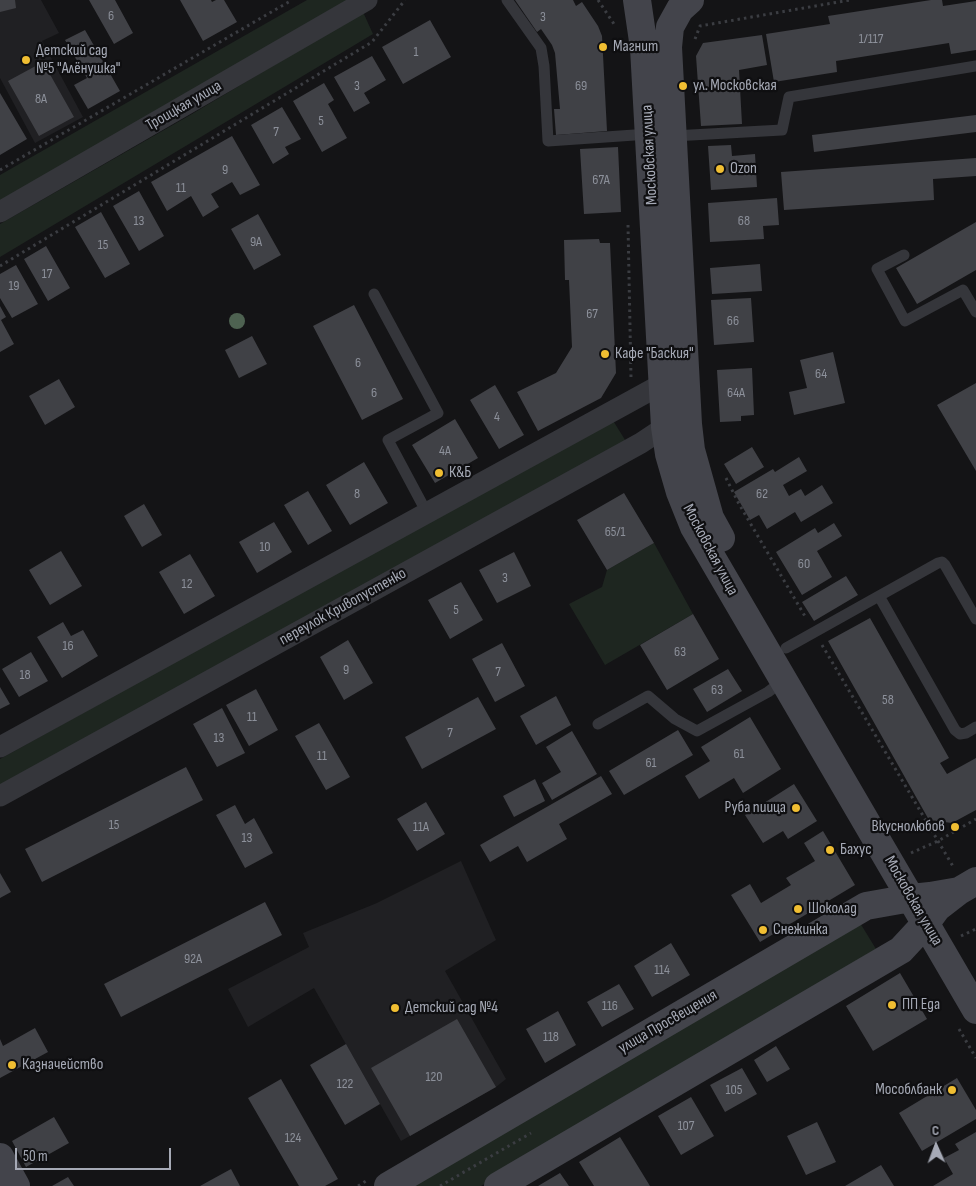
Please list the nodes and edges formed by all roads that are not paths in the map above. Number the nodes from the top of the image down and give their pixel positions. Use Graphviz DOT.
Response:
graph roads {
  1 [pos="367,0"];
  2 [pos="507,0"];
  3 [pos="637,0"];
  4 [pos="690,0"];
  5 [pos="976,66"];
  6 [pos="660,135"];
  7 [pos="0,212"];
  8 [pos="904,255"];
  9 [pos="374,294"];
  10 [pos="976,312"];
  11 [pos="674,383"];
  12 [pos="676,425"];
  13 [pos="426,513"];
  14 [pos="879,596"];
  15 [pos="976,619"];
  16 [pos="786,648"];
  17 [pos="784,680"];
  18 [pos="598,724"];
  19 [pos="976,727"];
  20 [pos="0,747"];
  21 [pos="0,796"];
  22 [pos="966,887"];
  23 [pos="926,906"];
  24 [pos="976,976"];
  25 [pos="976,1010"];
  26 [pos="0,1157"];
  27 [pos="16,1186"];
  28 [pos="388,1186"];
  29 [pos="498,1186"];
  1 -- 7 [label="street, Троицкая улица"];
  2 -- 6 [label="lane"];
  3 -- 6 [label="main road, Московская улица"];
  4 -- 6 [label="main road, Московская улица"];
  5 -- 6 [label="lane"];
  6 -- 11 [label="main road, Московская улица"];
  8 -- 10 [label="lane"];
  9 -- 13 [label="lane"];
  11 -- 12 [label="main road, Московская улица"];
  11 -- 13 [label="street"];
  12 -- 16 [label="main road, Московская улица"];
  12 -- 17 [label="main road, Московская улица"];
  12 -- 21 [label="street, переулок Кривопустенко"];
  13 -- 20 [label="street"];
  14 -- 15 [label="lane"];
  14 -- 16 [label="lane"];
  14 -- 19 [label="lane"];
  16 -- 23 [label="main road, Московская улица"];
  17 -- 18 [label="lane"];
  17 -- 23 [label="main road, Московская улица"];
  22 -- 23 [label="main road, улица Просвещения"];
  23 -- 24 [label="main road, Московская улица"];
  23 -- 25 [label="main road, Московская улица"];
  23 -- 28 [label="main road, улица Просвещения"];
  23 -- 29 [label="main road, улица Просвещения"];
  26 -- 27 [label="main road"];
}
